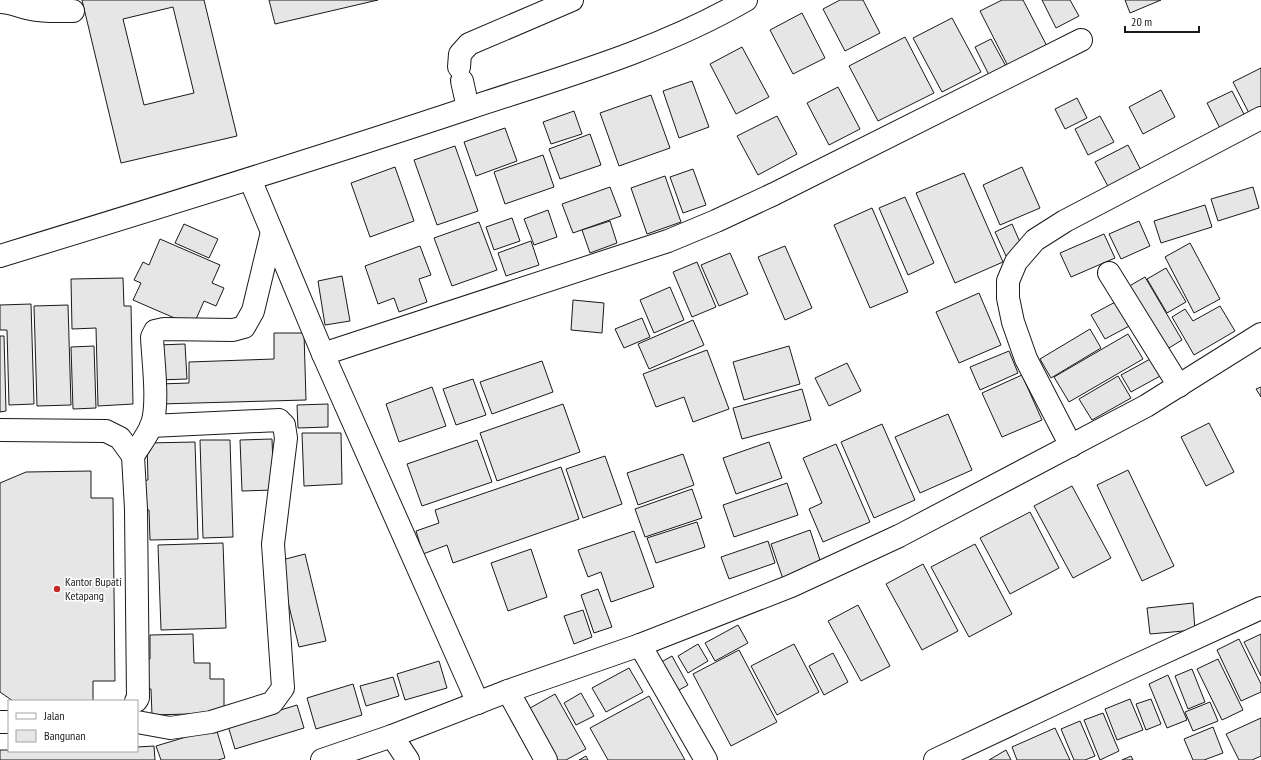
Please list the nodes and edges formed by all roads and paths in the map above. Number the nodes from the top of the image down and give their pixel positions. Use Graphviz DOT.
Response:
graph roads {
  1 [pos="572,0"];
  2 [pos="746,0"];
  3 [pos="7,2"];
  4 [pos="74,11"];
  5 [pos="1081,40"];
  6 [pos="468,108"];
  7 [pos="1261,118"];
  8 [pos="250,179"];
  9 [pos="272,232"];
  10 [pos="0,256"];
  11 [pos="1110,273"];
  12 [pos="1261,334"];
  13 [pos="323,354"];
  14 [pos="1179,386"];
  15 [pos="151,426"];
  16 [pos="0,430"];
  17 [pos="1071,446"];
  18 [pos="133,456"];
  19 [pos="1261,608"];
  20 [pos="640,645"];
  21 [pos="508,691"];
  22 [pos="137,700"];
  23 [pos="478,703"];
  24 [pos="138,722"];
  25 [pos="392,736"];
  26 [pos="322,760"];
  27 [pos="408,760"];
  28 [pos="546,760"];
  29 [pos="706,760"];
  30 [pos="935,760"];
  1 -- 6 [label="street"];
  2 -- 6 [label="street"];
  3 -- 4 [label="street"];
  5 -- 13 [label="street"];
  6 -- 8 [label="street"];
  7 -- 17 [label="street"];
  8 -- 9 [label="street"];
  8 -- 10 [label="street"];
  9 -- 13 [label="street"];
  9 -- 15 [label="street"];
  11 -- 14 [label="street"];
  12 -- 14 [label="street"];
  13 -- 23 [label="street"];
  14 -- 17 [label="street"];
  15 -- 18 [label="street"];
  15 -- 24 [label="street"];
  16 -- 18 [label="street"];
  17 -- 20 [label="street"];
  18 -- 22 [label="street"];
  19 -- 30 [label="street"];
  20 -- 21 [label="street"];
  20 -- 29 [label="street"];
  21 -- 23 [label="street"];
  21 -- 28 [label="street"];
  23 -- 25 [label="street"];
  25 -- 26 [label="street"];
  25 -- 27 [label="street"];
}
